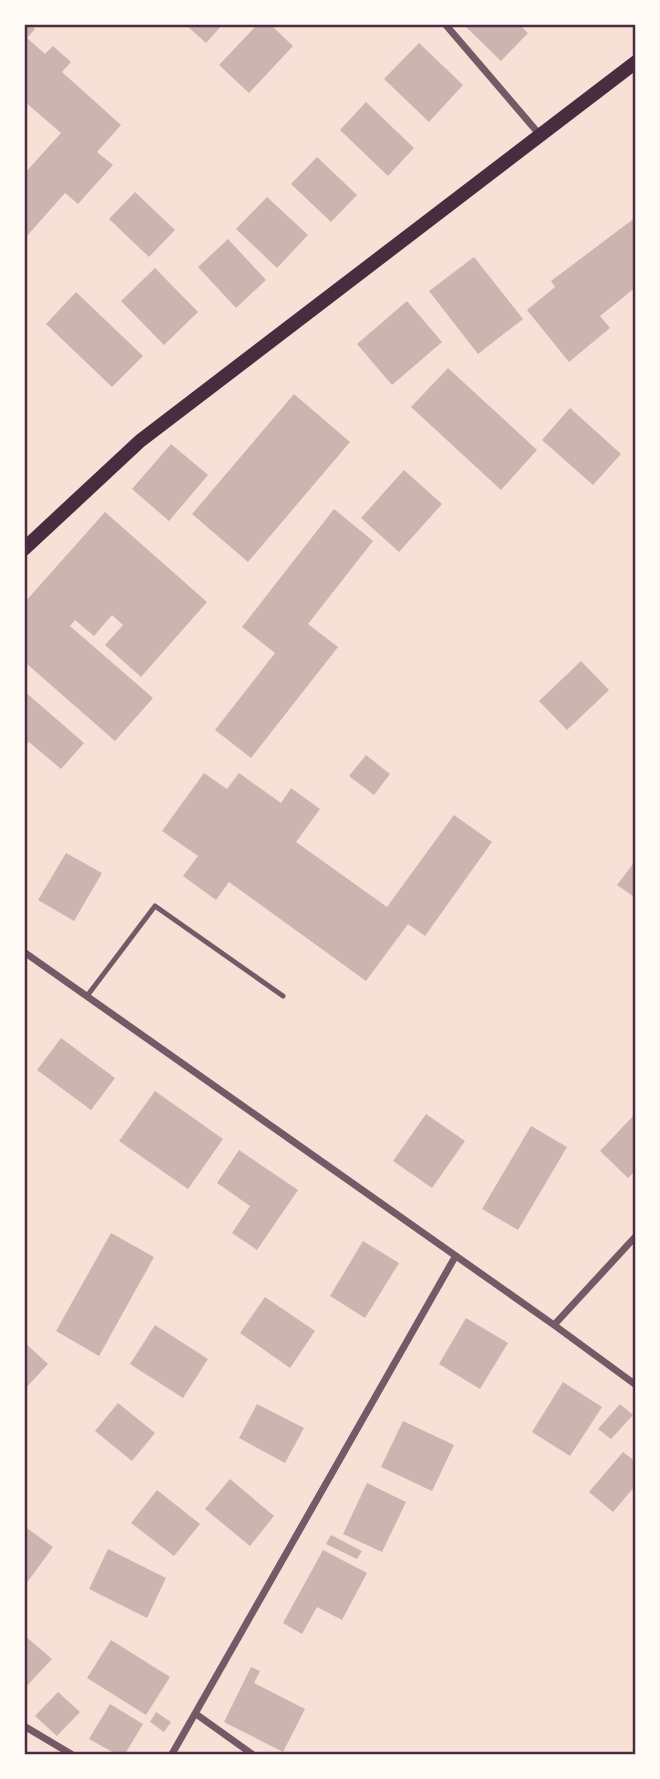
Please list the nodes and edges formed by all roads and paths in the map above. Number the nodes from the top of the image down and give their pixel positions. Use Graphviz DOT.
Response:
graph roads {
  1 [pos="445,24"];
  2 [pos="635,62"];
  3 [pos="540,136"];
  4 [pos="24,549"];
  5 [pos="24,952"];
  6 [pos="87,996"];
  7 [pos="283,996"];
  8 [pos="635,1236"];
  9 [pos="455,1257"];
  10 [pos="554,1325"];
  11 [pos="635,1385"];
  12 [pos="196,1714"];
  13 [pos="24,1726"];
  14 [pos="71,1755"];
  15 [pos="172,1755"];
  16 [pos="252,1755"];
  1 -- 3 [label="street"];
  2 -- 3 [label="main road"];
  3 -- 4 [label="main road"];
  5 -- 6 [label="street"];
  6 -- 7 [label="lane"];
  6 -- 9 [label="street"];
  8 -- 10 [label="street"];
  9 -- 10 [label="street"];
  9 -- 12 [label="street"];
  10 -- 11 [label="street"];
  12 -- 15 [label="street"];
  12 -- 16 [label="street"];
  13 -- 14 [label="street"];
}
